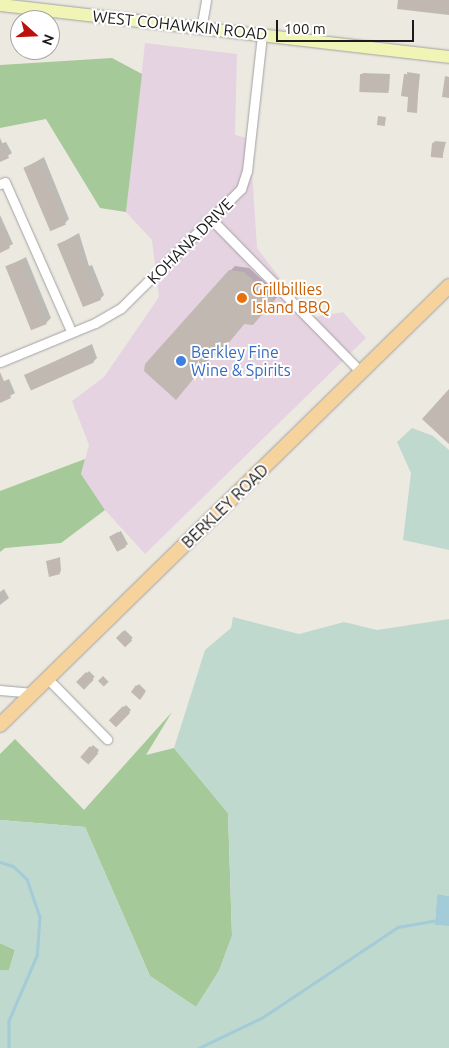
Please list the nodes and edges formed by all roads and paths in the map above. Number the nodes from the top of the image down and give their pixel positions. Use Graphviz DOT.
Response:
graph roads {
  1 [pos="206,0"];
  2 [pos="0,4"];
  3 [pos="201,29"];
  4 [pos="262,35"];
  5 [pos="449,57"];
  6 [pos="0,184"];
  7 [pos="212,220"];
  8 [pos="449,286"];
  9 [pos="71,331"];
  10 [pos="0,362"];
  11 [pos="362,372"];
  12 [pos="48,678"];
  13 [pos="0,690"];
  14 [pos="33,693"];
  15 [pos="0,725"];
  16 [pos="107,739"];
  1 -- 3 [label="street"];
  2 -- 3 [label="main road, WEST COHAWKIN ROAD"];
  3 -- 4 [label="main road, WEST COHAWKIN ROAD"];
  4 -- 5 [label="main road, WEST COHAWKIN ROAD"];
  4 -- 7 [label="street, KOHANA DRIVE"];
  6 -- 9 [label="street"];
  7 -- 9 [label="street, KOHANA DRIVE"];
  7 -- 11 [label="street"];
  8 -- 11 [label="main road, BERKLEY ROAD"];
  9 -- 10 [label="street, KOHANA DRIVE"];
  11 -- 12 [label="main road, BERKLEY ROAD"];
  12 -- 14 [label="main road, BERKLEY ROAD"];
  12 -- 16 [label="street"];
  13 -- 14 [label="street"];
  14 -- 15 [label="main road, BERKLEY ROAD"];
}
